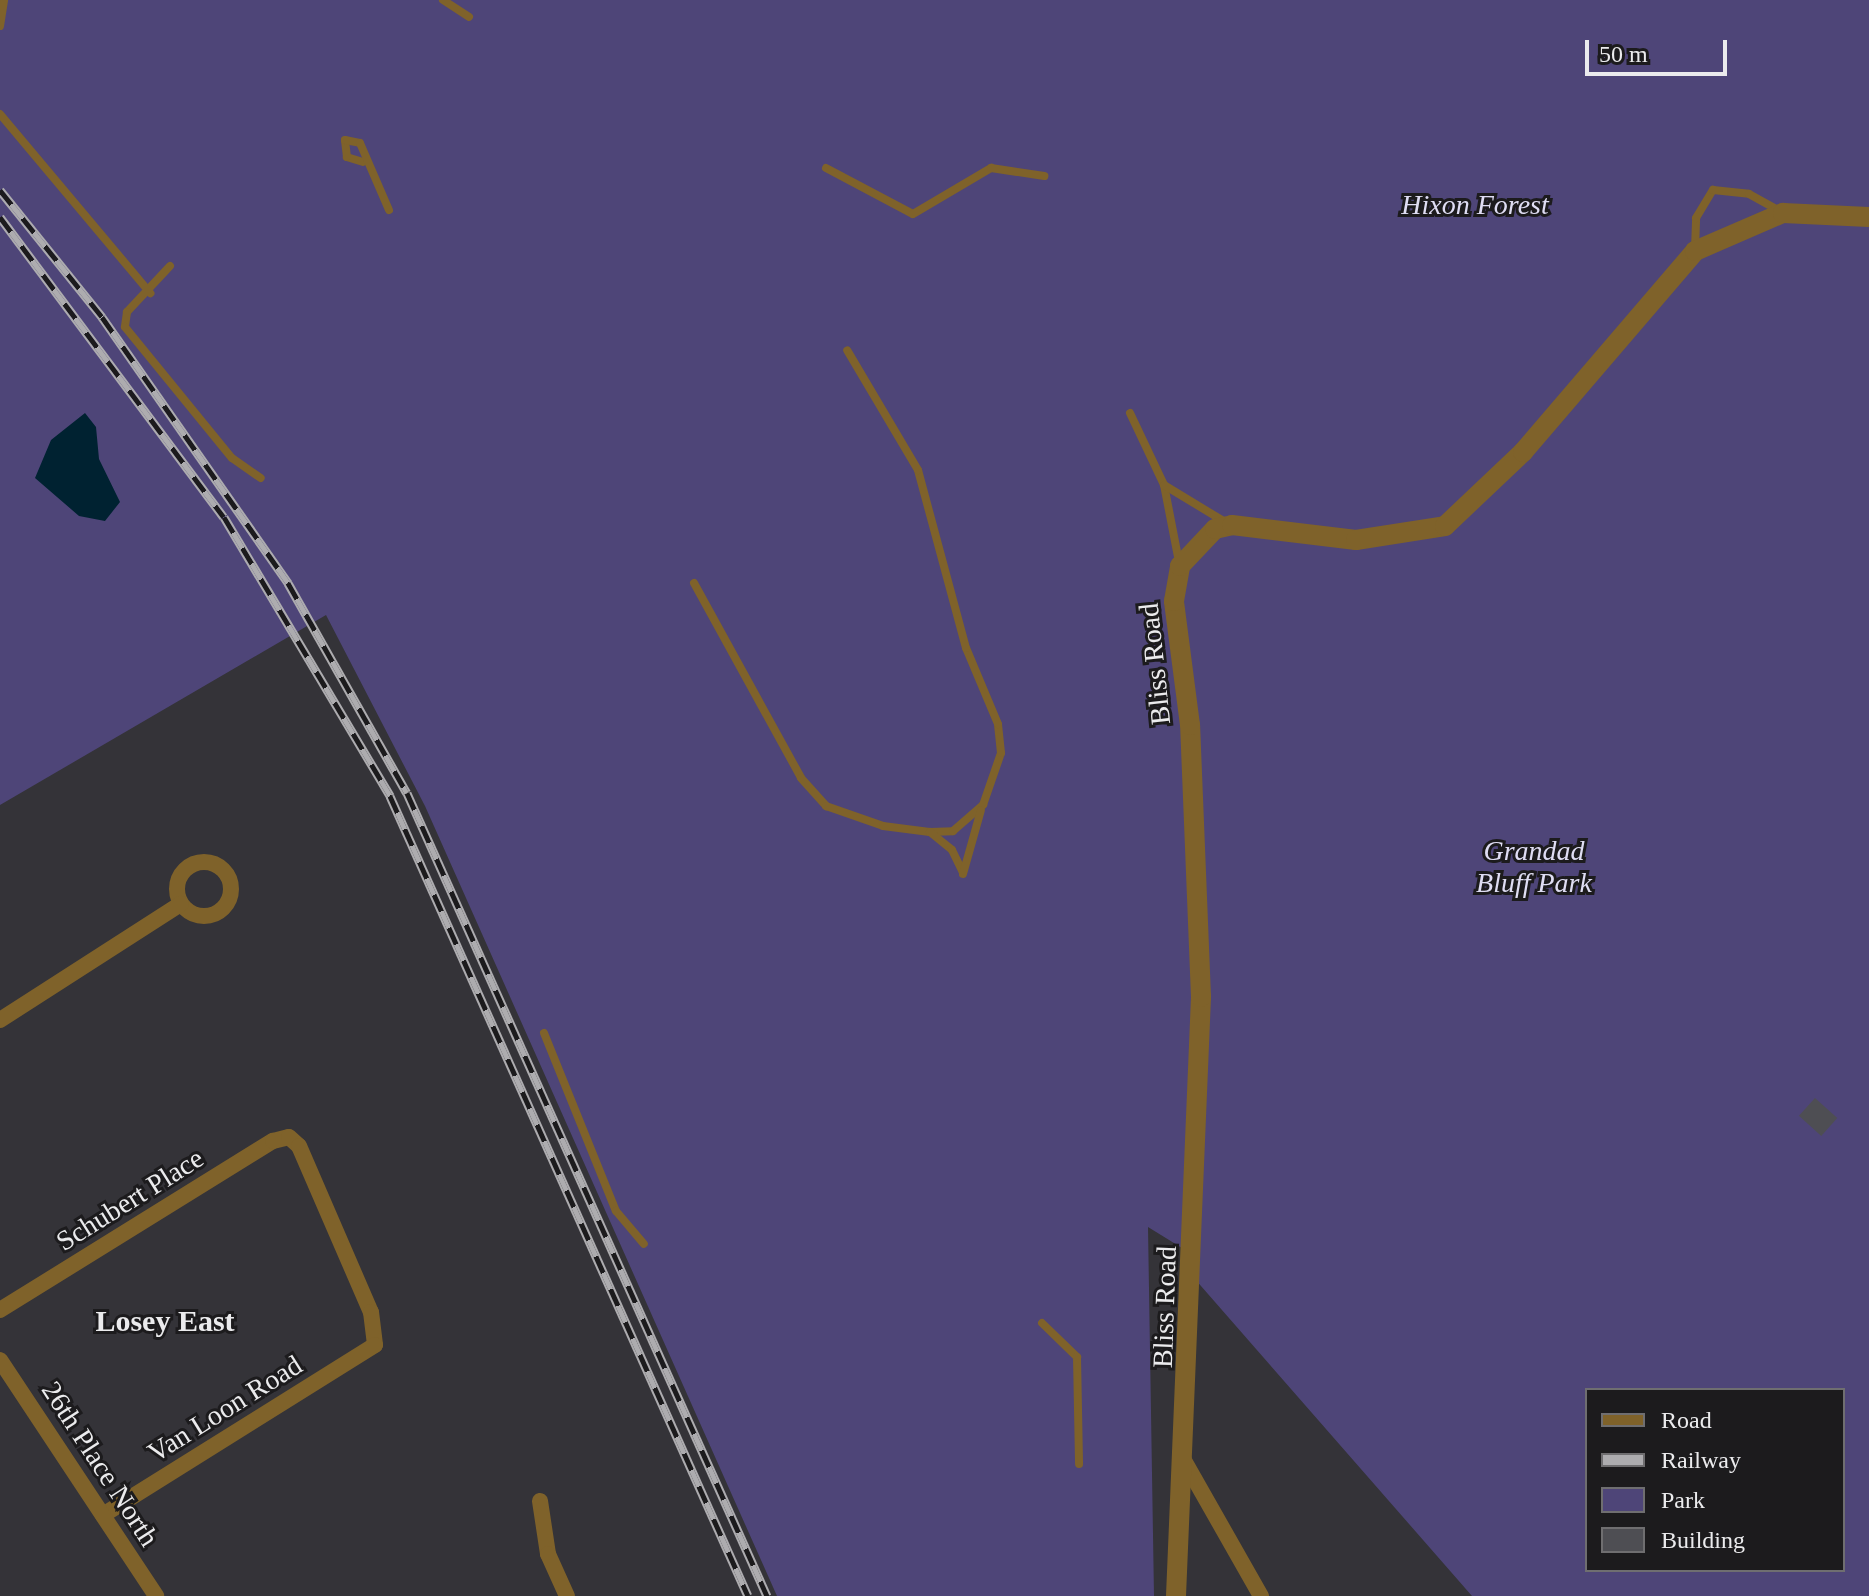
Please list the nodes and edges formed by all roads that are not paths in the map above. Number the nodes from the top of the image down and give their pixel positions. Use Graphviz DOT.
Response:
graph roads {
  1 [pos="4,0"];
  2 [pos="443,0"];
  3 [pos="469,17"];
  4 [pos="0,26"];
  5 [pos="0,114"];
  6 [pos="363,162"];
  7 [pos="826,168"];
  8 [pos="1044,176"];
  9 [pos="389,210"];
  10 [pos="1783,213"];
  11 [pos="1869,217"];
  12 [pos="1695,251"];
  13 [pos="170,266"];
  14 [pos="150,293"];
  15 [pos="847,350"];
  16 [pos="1130,413"];
  17 [pos="261,478"];
  18 [pos="1164,485"];
  19 [pos="1232,525"];
  20 [pos="1180,566"];
  21 [pos="694,583"];
  22 [pos="983,805"];
  23 [pos="930,832"];
  24 [pos="181,904"];
  25 [pos="0,1020"];
  26 [pos="544,1033"];
  27 [pos="644,1244"];
  28 [pos="0,1310"];
  29 [pos="1042,1323"];
  30 [pos="375,1345"];
  31 [pos="0,1360"];
  32 [pos="1182,1457"];
  33 [pos="1079,1464"];
  34 [pos="540,1501"];
  35 [pos="103,1515"];
  36 [pos="156,1596"];
  37 [pos="567,1596"];
  38 [pos="1176,1596"];
  39 [pos="1261,1596"];
  1 -- 4 [label="lane"];
  2 -- 3 [label="lane"];
  5 -- 14 [label="lane"];
  6 -- 9 [label="lane"];
  7 -- 8 [label="lane"];
  10 -- 11 [label="street"];
  10 -- 12 [label="street"];
  10 -- 12 [label="lane"];
  12 -- 19 [label="street"];
  13 -- 14 [label="lane"];
  14 -- 17 [label="lane"];
  15 -- 22 [label="lane"];
  16 -- 18 [label="lane"];
  18 -- 19 [label="lane"];
  18 -- 20 [label="lane"];
  19 -- 20 [label="street, Bliss Road"];
  20 -- 32 [label="street, Bliss Road"];
  21 -- 23 [label="lane"];
  22 -- 23 [label="lane"];
  22 -- 23 [label="lane"];
  24 -- 25 [label="street"];
  26 -- 27 [label="lane"];
  28 -- 30 [label="street, Schubert Place"];
  29 -- 33 [label="lane"];
  30 -- 35 [label="street, Van Loon Road"];
  31 -- 35 [label="street, 26th Place North"];
  32 -- 38 [label="street, Bliss Road"];
  32 -- 39 [label="street"];
  34 -- 37 [label="street"];
  35 -- 36 [label="street, 26th Place North"];
}
